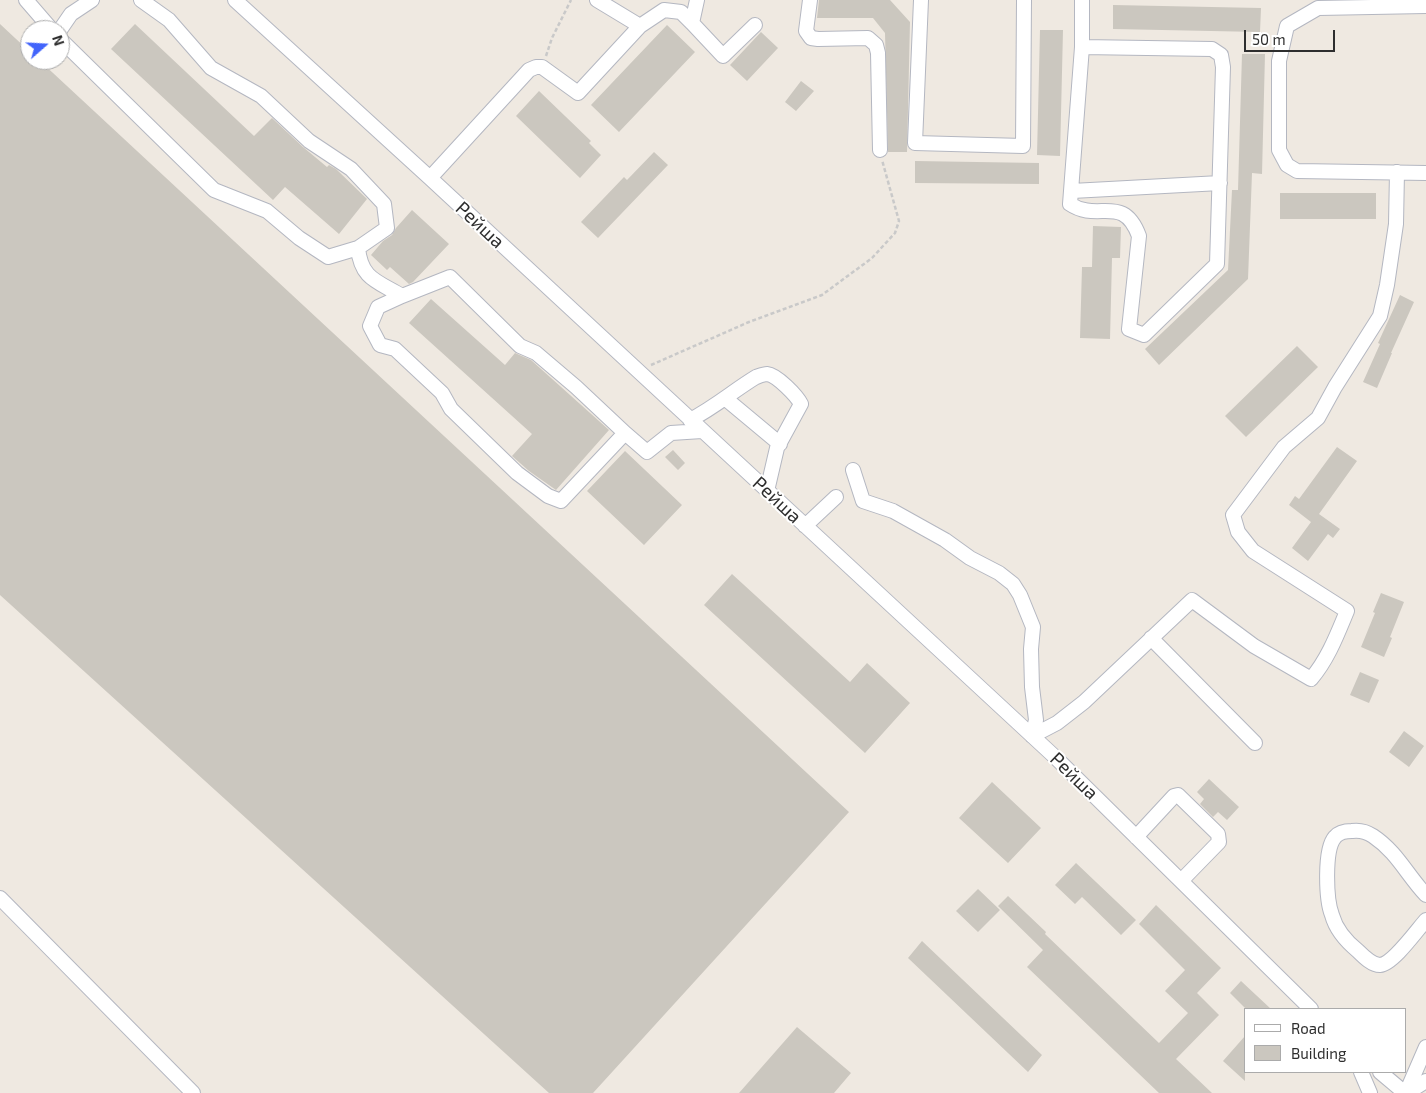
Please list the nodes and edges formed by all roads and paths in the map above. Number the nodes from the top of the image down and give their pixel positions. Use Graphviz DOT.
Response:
graph roads {
  1 [pos="26,0"];
  2 [pos="92,0"];
  3 [pos="141,0"];
  4 [pos="235,0"];
  5 [pos="571,0"];
  6 [pos="597,0"];
  7 [pos="697,0"];
  8 [pos="810,0"];
  9 [pos="921,0"];
  10 [pos="1024,0"];
  11 [pos="1082,0"];
  12 [pos="1426,6"];
  13 [pos="43,20"];
  14 [pos="67,20"];
  15 [pos="692,23"];
  16 [pos="755,25"];
  17 [pos="640,26"];
  18 [pos="1082,47"];
  19 [pos="70,49"];
  20 [pos="542,67"];
  21 [pos="880,150"];
  22 [pos="1397,172"];
  23 [pos="1426,173"];
  24 [pos="430,178"];
  25 [pos="1220,183"];
  26 [pos="1072,190"];
  27 [pos="358,248"];
  28 [pos="402,296"];
  29 [pos="638,371"];
  30 [pos="726,399"];
  31 [pos="690,420"];
  32 [pos="702,431"];
  33 [pos="625,433"];
  34 [pos="780,444"];
  35 [pos="853,470"];
  36 [pos="767,491"];
  37 [pos="836,497"];
  38 [pos="805,526"];
  39 [pos="1151,638"];
  40 [pos="1032,736"];
  41 [pos="1255,743"];
  42 [pos="1136,837"];
  43 [pos="1181,881"];
  44 [pos="1426,895"];
  45 [pos="0,898"];
  46 [pos="1426,920"];
  47 [pos="1310,1008"];
  48 [pos="1426,1047"];
  49 [pos="1361,1073"];
  50 [pos="1381,1073"];
  51 [pos="1425,1079"];
  52 [pos="193,1093"];
  53 [pos="1370,1093"];
  54 [pos="1406,1093"];
  1 -- 13 [label="street"];
  2 -- 14 [label="street"];
  3 -- 27 [label="street"];
  4 -- 24 [label="street, Рейша"];
  5 -- 20 [label="path"];
  6 -- 17 [label="street"];
  7 -- 15 [label="street"];
  8 -- 21 [label="street"];
  9 -- 10 [label="street"];
  11 -- 18 [label="street"];
  12 -- 22 [label="street"];
  15 -- 16 [label="street"];
  15 -- 17 [label="street"];
  17 -- 20 [label="street"];
  18 -- 25 [label="street"];
  18 -- 26 [label="street"];
  19 -- 27 [label="street"];
  20 -- 24 [label="street"];
  21 -- 29 [label="path"];
  22 -- 23 [label="street"];
  22 -- 39 [label="street"];
  24 -- 29 [label="street, Рейша"];
  25 -- 26 [label="street"];
  25 -- 26 [label="street"];
  27 -- 28 [label="street"];
  28 -- 33 [label="street"];
  28 -- 33 [label="street"];
  29 -- 31 [label="street, Рейша"];
  30 -- 31 [label="street"];
  30 -- 34 [label="street"];
  30 -- 34 [label="street"];
  31 -- 32 [label="street, Рейша"];
  32 -- 33 [label="street"];
  32 -- 36 [label="street, Рейша"];
  34 -- 36 [label="street"];
  35 -- 40 [label="street"];
  36 -- 38 [label="street, Рейша"];
  37 -- 38 [label="street"];
  38 -- 40 [label="street, Рейша"];
  39 -- 40 [label="street"];
  39 -- 41 [label="street"];
  40 -- 42 [label="street, Рейша"];
  42 -- 43 [label="street, Рейша"];
  42 -- 43 [label="street"];
  43 -- 47 [label="street, Рейша"];
  44 -- 46 [label="street"];
  45 -- 52 [label="street"];
  48 -- 54 [label="street"];
  49 -- 53 [label="street"];
  50 -- 54 [label="street"];
  51 -- 54 [label="street"];
}
